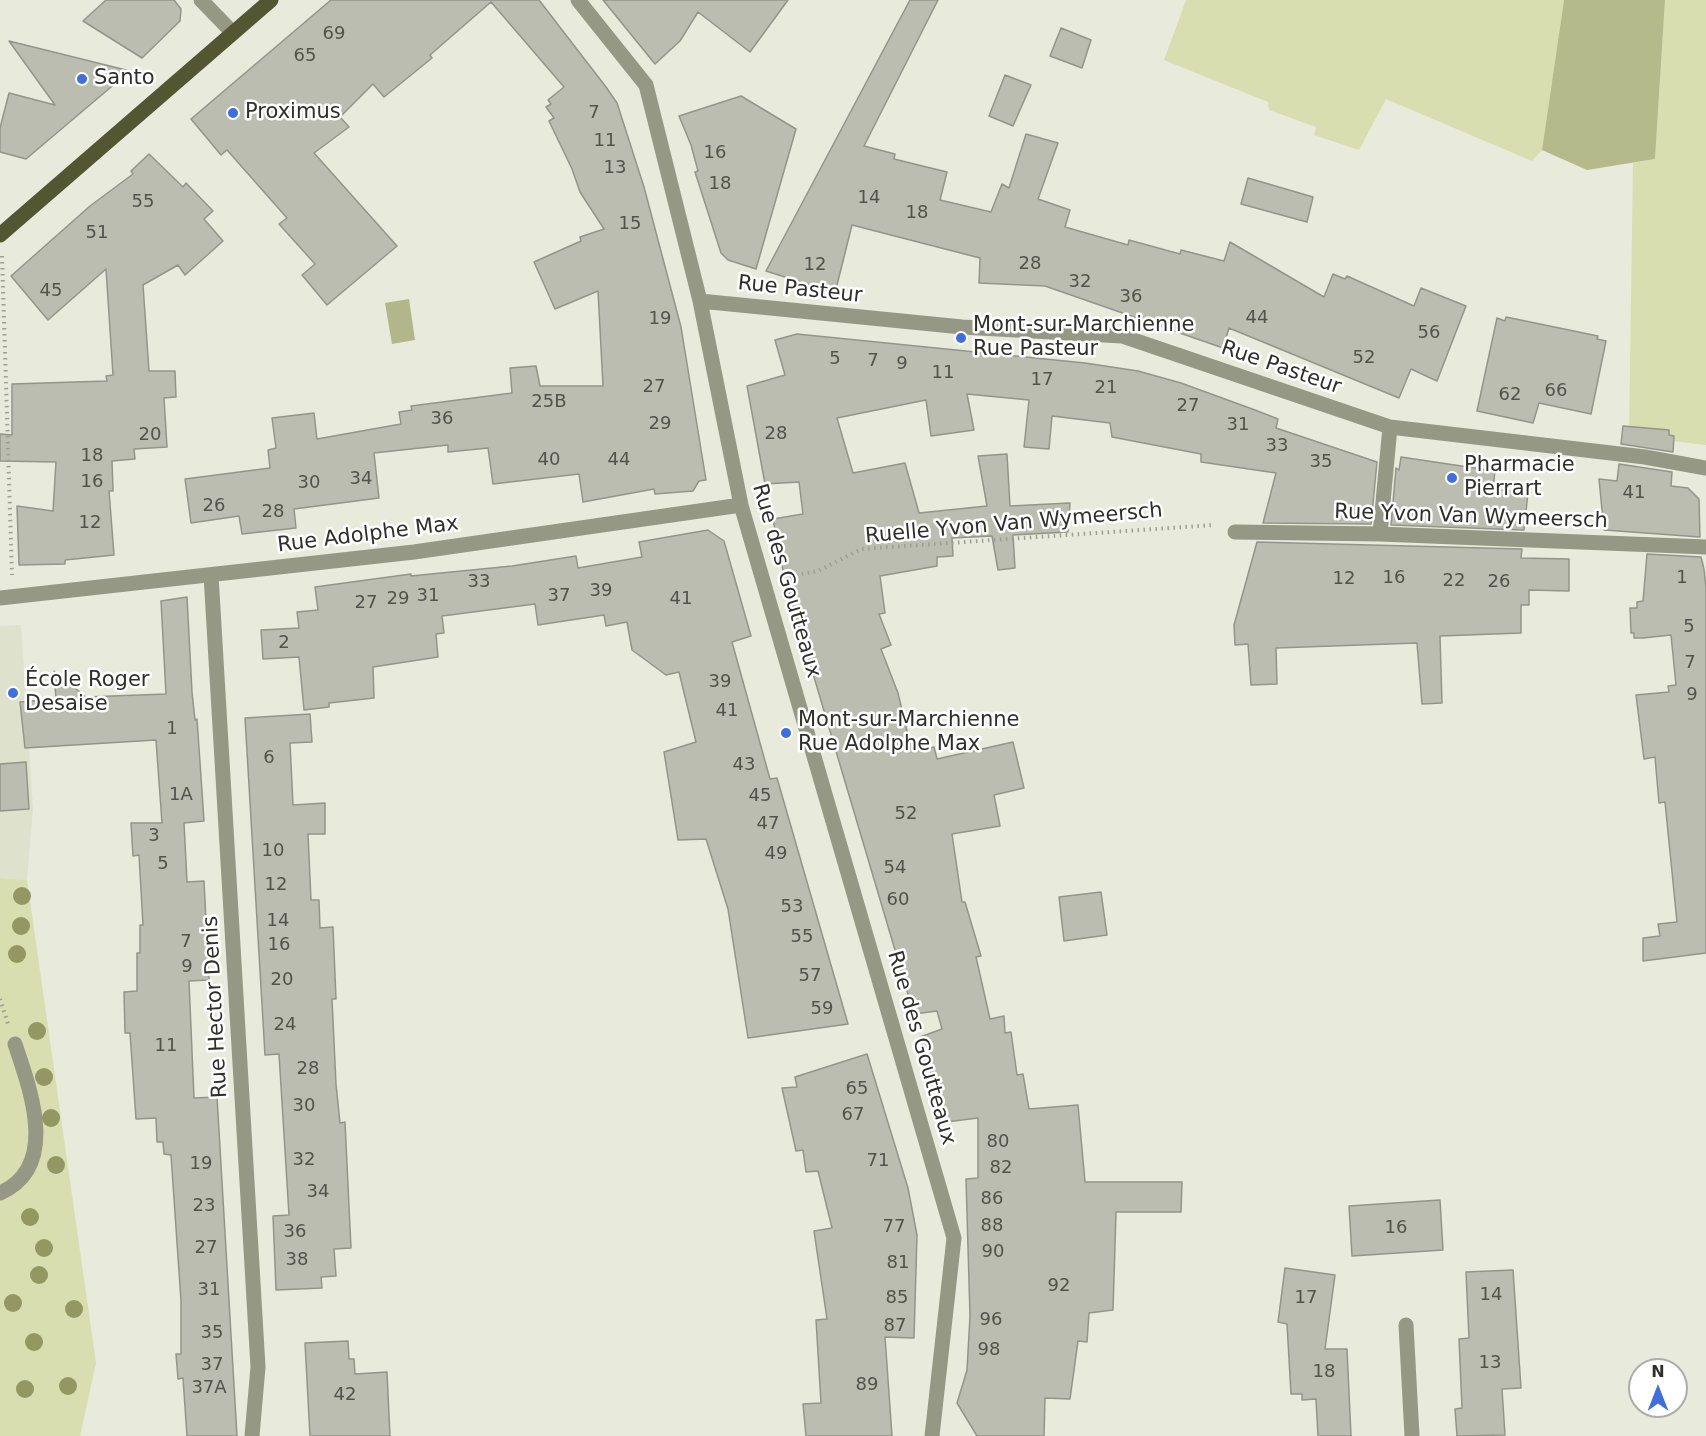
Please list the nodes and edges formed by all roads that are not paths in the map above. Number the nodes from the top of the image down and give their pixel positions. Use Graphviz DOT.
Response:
graph roads {
  1 [pos="201,0"];
  2 [pos="271,0"];
  3 [pos="578,0"];
  4 [pos="233,33"];
  5 [pos="1,234"];
  6 [pos="700,301"];
  7 [pos="1390,427"];
  8 [pos="1706,468"];
  9 [pos="741,505"];
  10 [pos="1235,532"];
  11 [pos="1380,534"];
  12 [pos="1706,547"];
  13 [pos="211,575"];
  14 [pos="7,597"];
  15 [pos="15,1044"];
  16 [pos="0,1193"];
  17 [pos="1406,1325"];
  18 [pos="934,1434"];
  19 [pos="252,1436"];
  20 [pos="1412,1436"];
  1 -- 4 [label="street"];
  2 -- 4 [label="main road"];
  3 -- 6 [label="street, Rue des Goutteaux"];
  4 -- 5 [label="main road"];
  6 -- 7 [label="street, Rue Pasteur"];
  6 -- 9 [label="street, Rue des Goutteaux"];
  7 -- 8 [label="street, Rue Pasteur"];
  7 -- 11 [label="street"];
  9 -- 13 [label="street, Rue Adolphe Max"];
  9 -- 18 [label="street, Rue des Goutteaux"];
  10 -- 11 [label="street, Rue Yvon Van Wymeersch"];
  11 -- 12 [label="street, Rue Yvon Van Wymeersch"];
  13 -- 14 [label="street, Rue Adolphe Max"];
  13 -- 19 [label="street, Rue Hector Denis"];
  15 -- 16 [label="street"];
  17 -- 20 [label="street"];
}
